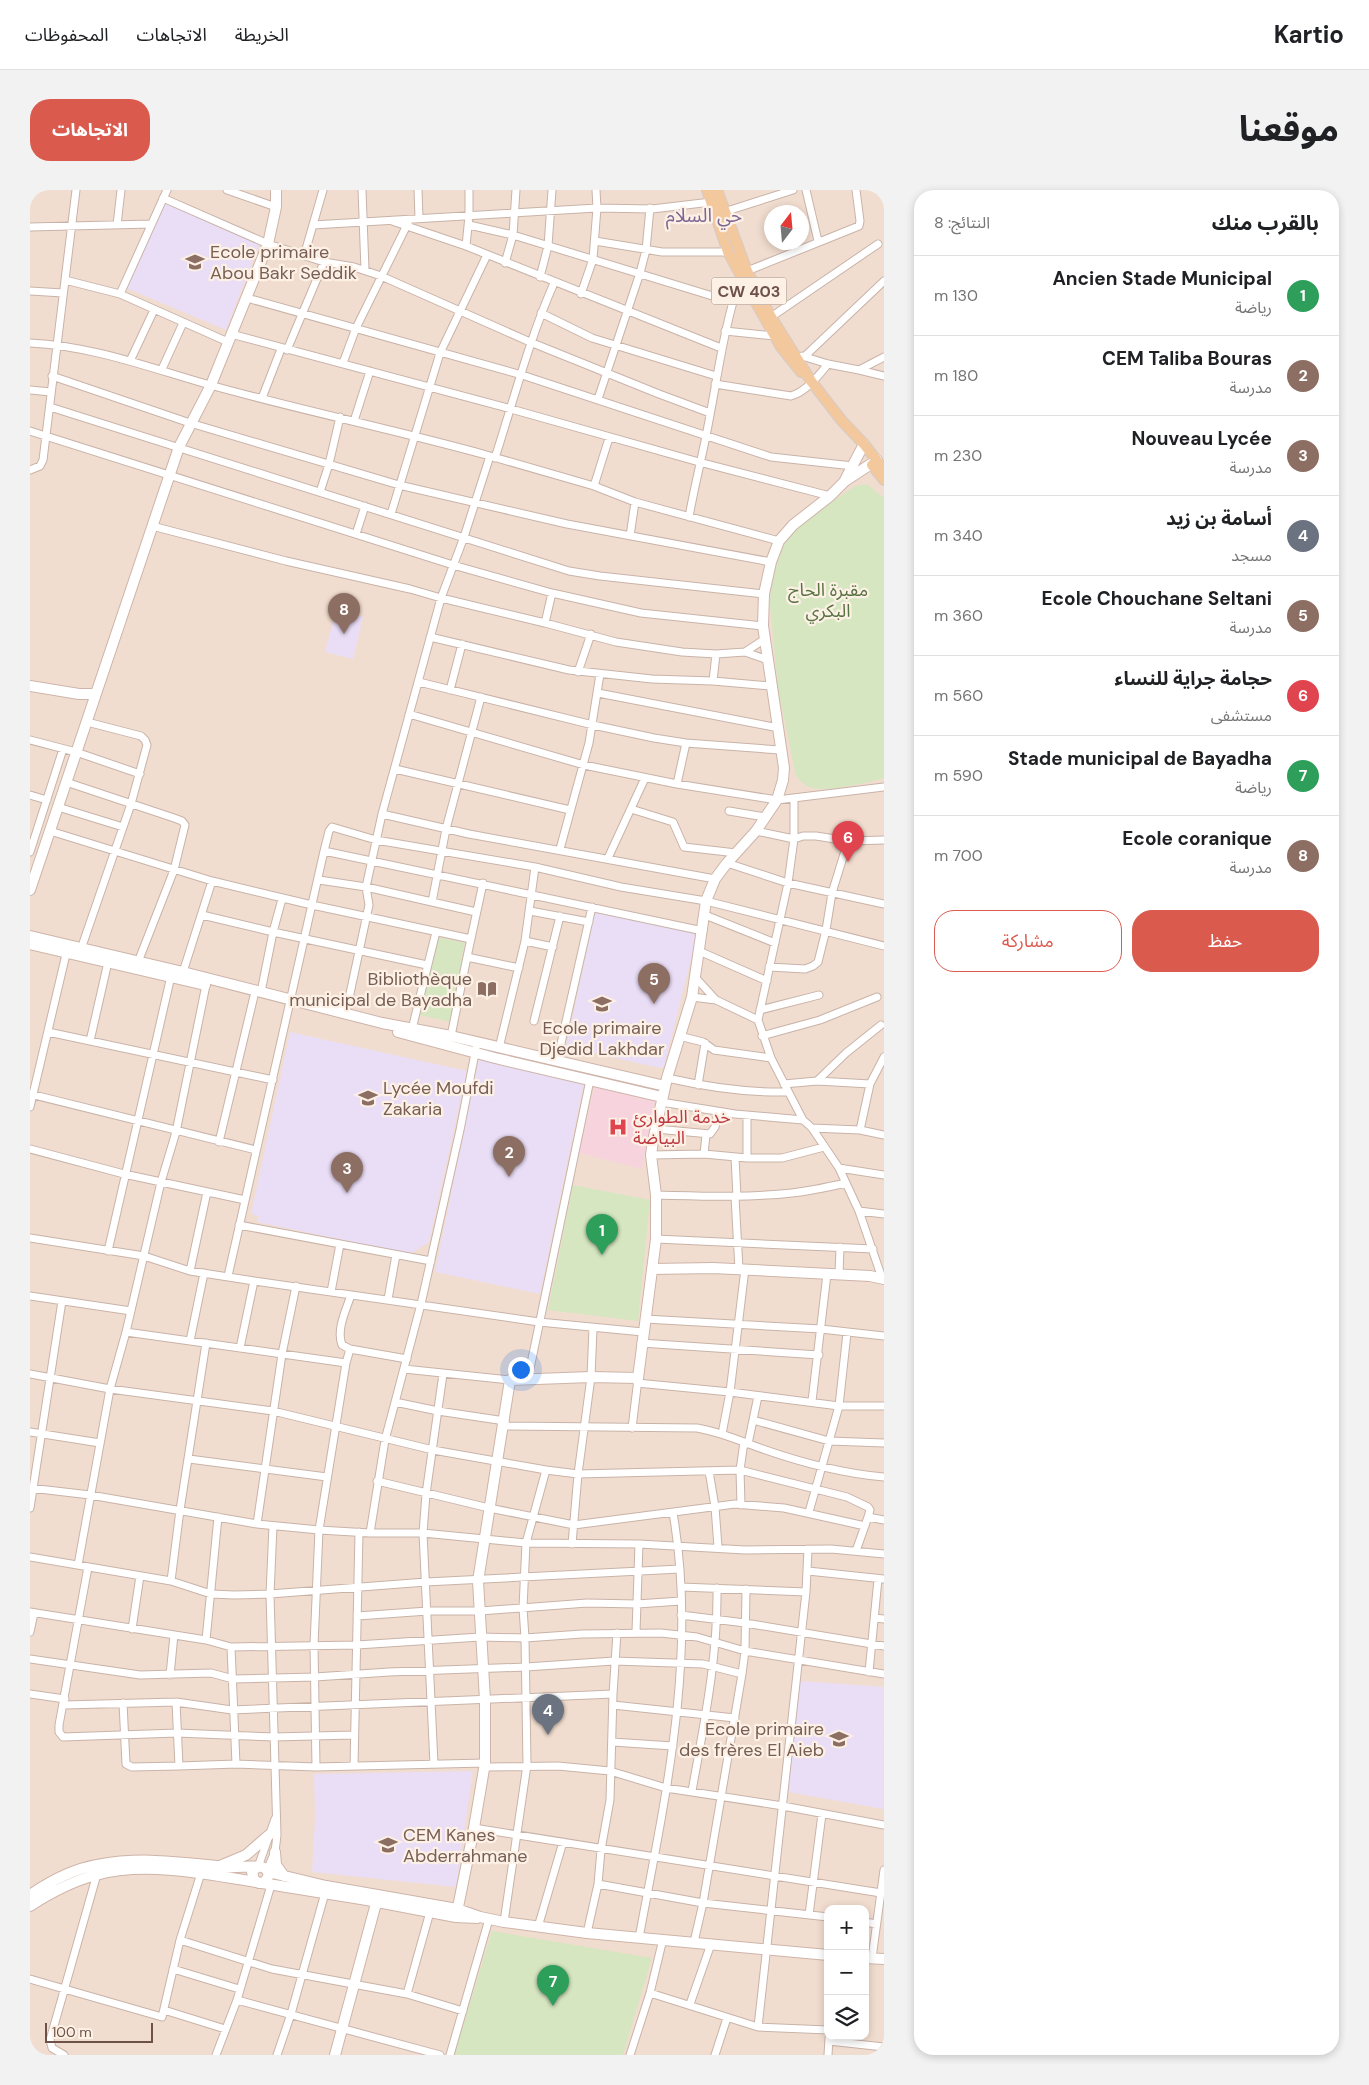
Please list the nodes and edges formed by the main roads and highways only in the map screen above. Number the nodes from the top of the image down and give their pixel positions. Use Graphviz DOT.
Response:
graph roads {
  1 [pos="706,190"];
  2 [pos="717,190"];
  3 [pos="744,274"];
  4 [pos="812,382"];
  5 [pos="874,462"];
  6 [pos="884,470"];
  7 [pos="884,480"];
  1 -- 3 [label="main road, CW 403"];
  2 -- 3 [label="main road, CW 403"];
  3 -- 4 [label="main road, CW 403"];
  3 -- 4 [label="main road, CW 403"];
  4 -- 5 [label="main road, CW 403"];
  5 -- 6 [label="main road, CW 403"];
  5 -- 7 [label="main road, CW 403"];
}
